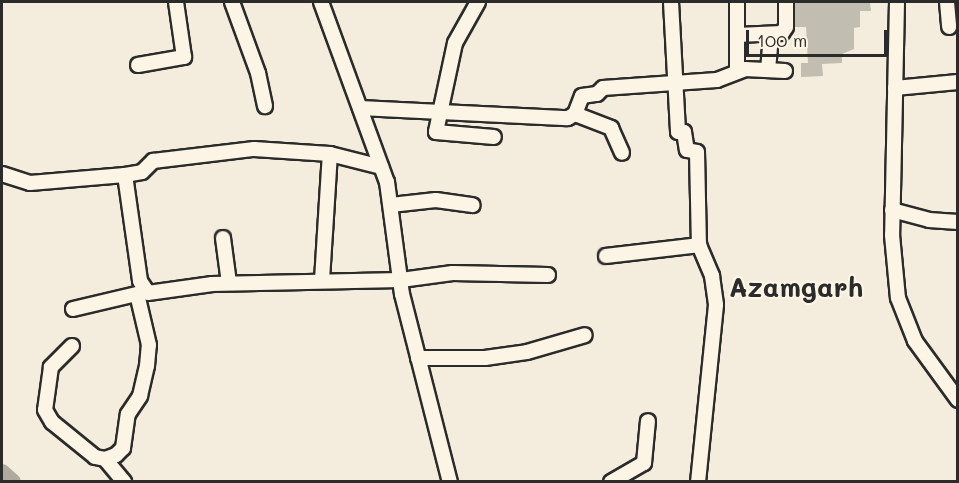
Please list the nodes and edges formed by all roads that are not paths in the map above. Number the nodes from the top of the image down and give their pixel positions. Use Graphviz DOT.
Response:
graph roads {
  1 [pos="176,2"];
  2 [pos="232,2"];
  3 [pos="321,2"];
  4 [pos="478,2"];
  5 [pos="671,2"];
  6 [pos="737,2"];
  7 [pos="786,2"];
  8 [pos="897,2"];
  9 [pos="947,2"];
  10 [pos="949,27"];
  11 [pos="771,34"];
  12 [pos="737,35"];
  13 [pos="138,65"];
  14 [pos="737,70"];
  15 [pos="768,70"];
  16 [pos="785,71"];
  17 [pos="676,81"];
  18 [pos="957,82"];
  19 [pos="895,88"];
  20 [pos="265,106"];
  21 [pos="360,108"];
  22 [pos="439,114"];
  23 [pos="575,114"];
  24 [pos="494,137"];
  25 [pos="622,153"];
  26 [pos="330,154"];
  27 [pos="381,167"];
  28 [pos="2,174"];
  29 [pos="125,175"];
  30 [pos="473,204"];
  31 [pos="391,205"];
  32 [pos="892,210"];
  33 [pos="957,222"];
  34 [pos="223,238"];
  35 [pos="699,245"];
  36 [pos="606,256"];
  37 [pos="548,275"];
  38 [pos="322,280"];
  39 [pos="400,280"];
  40 [pos="229,283"];
  41 [pos="141,293"];
  42 [pos="73,309"];
  43 [pos="585,334"];
  44 [pos="72,346"];
  45 [pos="418,358"];
  46 [pos="957,400"];
  47 [pos="648,421"];
  48 [pos="105,459"];
  49 [pos="124,482"];
  50 [pos="450,482"];
  51 [pos="611,482"];
  52 [pos="698,482"];
  1 -- 13 [label="street"];
  2 -- 20 [label="street"];
  3 -- 21 [label="street"];
  4 -- 22 [label="street"];
  5 -- 17 [label="street"];
  6 -- 12 [label="street"];
  7 -- 11 [label="street"];
  8 -- 19 [label="street"];
  9 -- 10 [label="street"];
  11 -- 12 [label="street"];
  11 -- 15 [label="street"];
  12 -- 14 [label="street"];
  14 -- 15 [label="street"];
  14 -- 17 [label="street"];
  15 -- 16 [label="street"];
  17 -- 23 [label="street"];
  17 -- 35 [label="street"];
  18 -- 19 [label="street"];
  19 -- 32 [label="street"];
  21 -- 22 [label="street"];
  21 -- 27 [label="street"];
  22 -- 23 [label="street"];
  22 -- 24 [label="street"];
  23 -- 25 [label="street"];
  26 -- 27 [label="street"];
  26 -- 29 [label="street"];
  26 -- 38 [label="street"];
  27 -- 31 [label="street"];
  28 -- 29 [label="street"];
  29 -- 41 [label="street"];
  30 -- 31 [label="street"];
  31 -- 39 [label="street"];
  32 -- 33 [label="street"];
  32 -- 46 [label="street"];
  34 -- 40 [label="street"];
  35 -- 36 [label="street"];
  35 -- 52 [label="street"];
  37 -- 39 [label="street"];
  38 -- 39 [label="street"];
  38 -- 40 [label="street"];
  39 -- 45 [label="street"];
  40 -- 41 [label="street"];
  41 -- 42 [label="street"];
  41 -- 48 [label="street"];
  43 -- 45 [label="street"];
  44 -- 48 [label="street"];
  45 -- 50 [label="street"];
  47 -- 51 [label="street"];
  48 -- 49 [label="street"];
}
